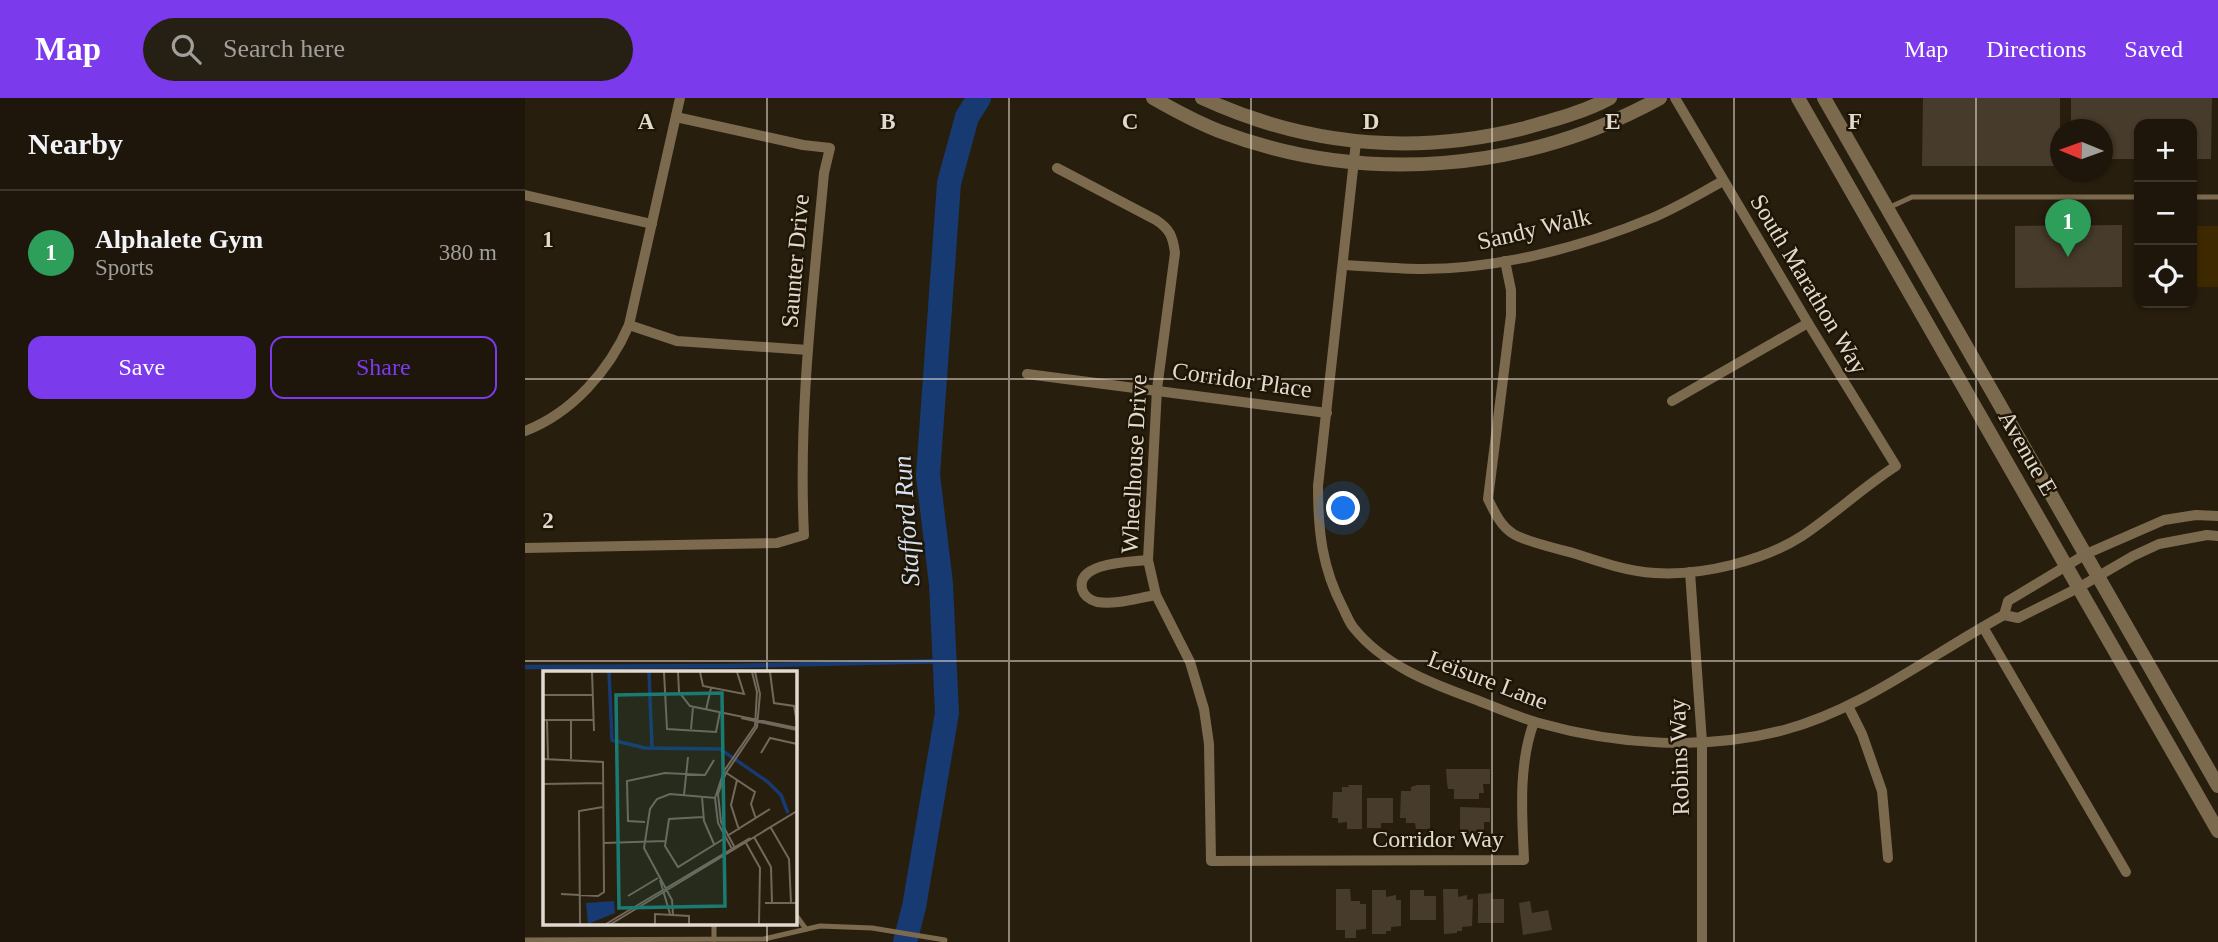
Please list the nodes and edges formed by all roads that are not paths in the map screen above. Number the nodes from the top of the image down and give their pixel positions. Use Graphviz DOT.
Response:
graph roads {
  1 [pos="680,98"];
  2 [pos="1153,98"];
  3 [pos="1202,98"];
  4 [pos="1610,98"];
  5 [pos="1660,98"];
  6 [pos="1675,98"];
  7 [pos="1798,98"];
  8 [pos="1824,98"];
  9 [pos="1577,112"];
  10 [pos="676,117"];
  11 [pos="1585,132"];
  12 [pos="1356,142"];
  13 [pos="1353,163"];
  14 [pos="1057,168"];
  15 [pos="1723,181"];
  16 [pos="525,195"];
  17 [pos="2134,197"];
  18 [pos="2197,197"];
  19 [pos="2218,197"];
  20 [pos="1888,208"];
  21 [pos="1868,219"];
  22 [pos="652,224"];
  23 [pos="1505,261"];
  24 [pos="1343,265"];
  25 [pos="1808,323"];
  26 [pos="629,325"];
  27 [pos="809,350"];
  28 [pos="1027,374"];
  29 [pos="1157,389"];
  30 [pos="1672,401"];
  31 [pos="1327,412"];
  32 [pos="525,431"];
  33 [pos="2218,516"];
  34 [pos="2218,536"];
  35 [pos="525,548"];
  36 [pos="2086,554"];
  37 [pos="1149,560"];
  38 [pos="2065,566"];
  39 [pos="1690,572"];
  40 [pos="2098,576"];
  41 [pos="2078,588"];
  42 [pos="1156,595"];
  43 [pos="2004,615"];
  44 [pos="1983,627"];
  45 [pos="1848,706"];
  46 [pos="1534,722"];
  47 [pos="1702,742"];
  48 [pos="2218,786"];
  49 [pos="2218,831"];
  50 [pos="1888,858"];
  51 [pos="1211,861"];
  52 [pos="2126,872"];
  53 [pos="796,915"];
  54 [pos="714,925"];
  55 [pos="806,929"];
  56 [pos="714,939"];
  57 [pos="525,940"];
  58 [pos="945,940"];
  59 [pos="1702,942"];
  1 -- 10 [label="street"];
  2 -- 13 [label="street"];
  3 -- 12 [label="street"];
  4 -- 9 [label="street"];
  5 -- 11 [label="street"];
  6 -- 15 [label="street, South Marathon Way"];
  7 -- 21 [label="street, Avenue E"];
  8 -- 20 [label="street, Avenue E"];
  9 -- 11 [label="street"];
  9 -- 12 [label="street"];
  10 -- 22 [label="street"];
  10 -- 27 [label="street, Saunter Drive"];
  11 -- 13 [label="street"];
  12 -- 13 [label="street, Leisure Lane"];
  13 -- 24 [label="street, Leisure Lane"];
  14 -- 29 [label="street, Wheelhouse Drive"];
  15 -- 23 [label="street, Sandy Walk"];
  15 -- 25 [label="street, South Marathon Way"];
  16 -- 22 [label="street"];
  17 -- 20 [label="lane"];
  18 -- 19 [label="lane"];
  20 -- 21 [label="street"];
  20 -- 36 [label="street, Avenue E"];
  21 -- 38 [label="street, Avenue E"];
  22 -- 26 [label="street"];
  23 -- 24 [label="street, Sandy Walk"];
  23 -- 39 [label="street"];
  24 -- 31 [label="street, Leisure Lane"];
  25 -- 30 [label="street"];
  25 -- 39 [label="street, South Marathon Way"];
  26 -- 27 [label="street"];
  26 -- 32 [label="street"];
  27 -- 35 [label="street, Saunter Drive"];
  28 -- 29 [label="street, Corridor Place"];
  29 -- 31 [label="street, Corridor Place"];
  29 -- 37 [label="street, Wheelhouse Drive"];
  31 -- 46 [label="street, Leisure Lane"];
  33 -- 36 [label="street, Leisure Lane"];
  34 -- 40 [label="street, Leisure Lane"];
  36 -- 38 [label="street, Leisure Lane"];
  36 -- 40 [label="street, Avenue E"];
  37 -- 42 [label="street, Wheelhouse Drive"];
  37 -- 42 [label="street"];
  38 -- 41 [label="street, Avenue E"];
  38 -- 43 [label="street, Leisure Lane"];
  39 -- 47 [label="street, Robins Way"];
  40 -- 41 [label="street, Leisure Lane"];
  40 -- 48 [label="street, Avenue E"];
  41 -- 43 [label="street, Leisure Lane"];
  41 -- 49 [label="street, Avenue E"];
  42 -- 51 [label="street, Wheelhouse Drive"];
  43 -- 44 [label="street, Leisure Lane"];
  44 -- 45 [label="street, Leisure Lane"];
  44 -- 52 [label="street"];
  45 -- 47 [label="street, Leisure Lane"];
  45 -- 50 [label="street"];
  46 -- 47 [label="street, Leisure Lane"];
  46 -- 51 [label="street, Corridor Way"];
  47 -- 59 [label="street, Robins Way"];
  53 -- 55 [label="lane"];
  54 -- 56 [label="lane"];
  55 -- 56 [label="lane"];
  55 -- 58 [label="lane"];
  56 -- 57 [label="lane"];
}
